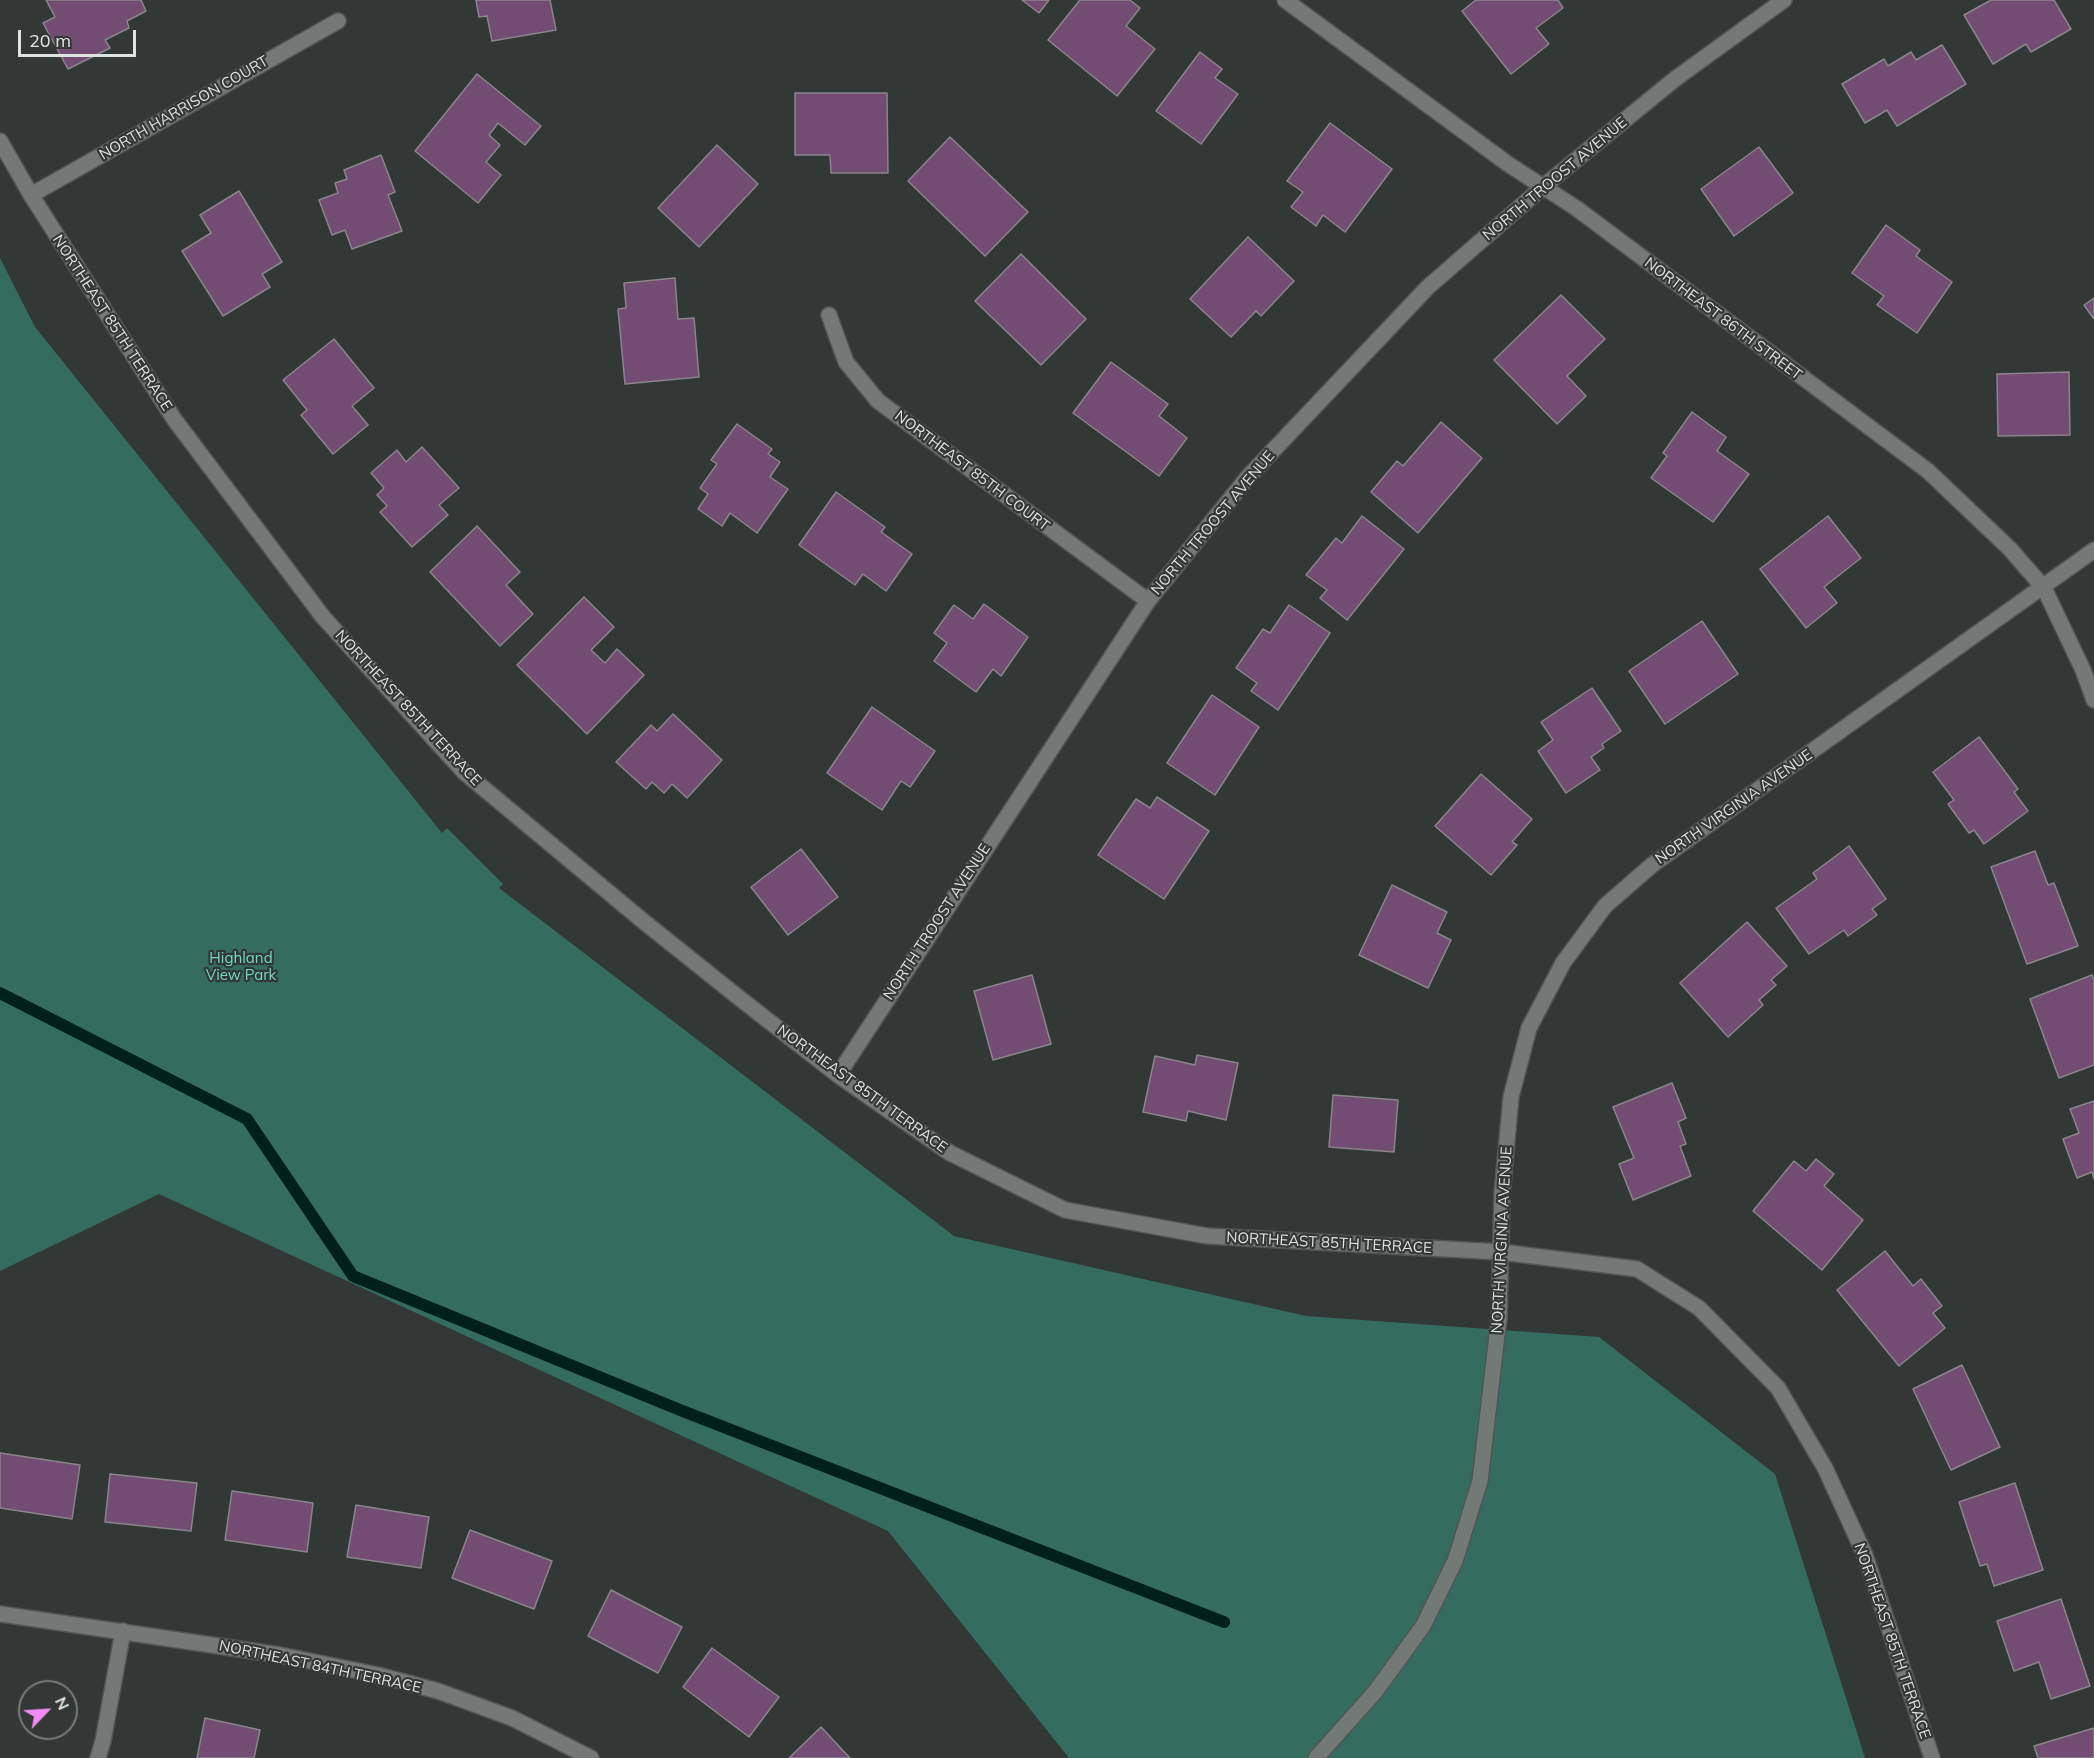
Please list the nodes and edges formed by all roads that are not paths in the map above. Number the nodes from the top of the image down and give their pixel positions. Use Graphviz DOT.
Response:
graph roads {
  1 [pos="1285,0"];
  2 [pos="1784,0"];
  3 [pos="338,21"];
  4 [pos="0,141"];
  5 [pos="1544,186"];
  6 [pos="31,195"];
  7 [pos="829,315"];
  8 [pos="2094,550"];
  9 [pos="2044,588"];
  10 [pos="1148,601"];
  11 [pos="2094,700"];
  12 [pos="838,1075"];
  13 [pos="1501,1252"];
  14 [pos="0,1614"];
  15 [pos="123,1631"];
  16 [pos="98,1758"];
  17 [pos="591,1758"];
  18 [pos="1316,1758"];
  19 [pos="1932,1758"];
  1 -- 5 [label="street, NORTHEAST 86TH STREET"];
  2 -- 5 [label="street, NORTH TROOST AVENUE"];
  3 -- 6 [label="street, NORTH HARRISON COURT"];
  4 -- 6 [label="street, NORTHEAST 85TH TERRACE"];
  5 -- 9 [label="street, NORTHEAST 86TH STREET"];
  5 -- 10 [label="street, NORTH TROOST AVENUE"];
  6 -- 12 [label="street, NORTHEAST 85TH TERRACE"];
  7 -- 10 [label="street, NORTHEAST 85TH COURT"];
  8 -- 9 [label="street, NORTH VIRGINIA AVENUE"];
  9 -- 11 [label="street, NORTHEAST 86TH STREET"];
  9 -- 13 [label="street, NORTH VIRGINIA AVENUE"];
  10 -- 12 [label="street, NORTH TROOST AVENUE"];
  12 -- 13 [label="street, NORTHEAST 85TH TERRACE"];
  13 -- 18 [label="street, NORTH VIRGINIA AVENUE"];
  13 -- 19 [label="street, NORTHEAST 85TH TERRACE"];
  14 -- 15 [label="street, NORTHEAST 84TH TERRACE"];
  15 -- 16 [label="street"];
  15 -- 17 [label="street, NORTHEAST 84TH TERRACE"];
}
